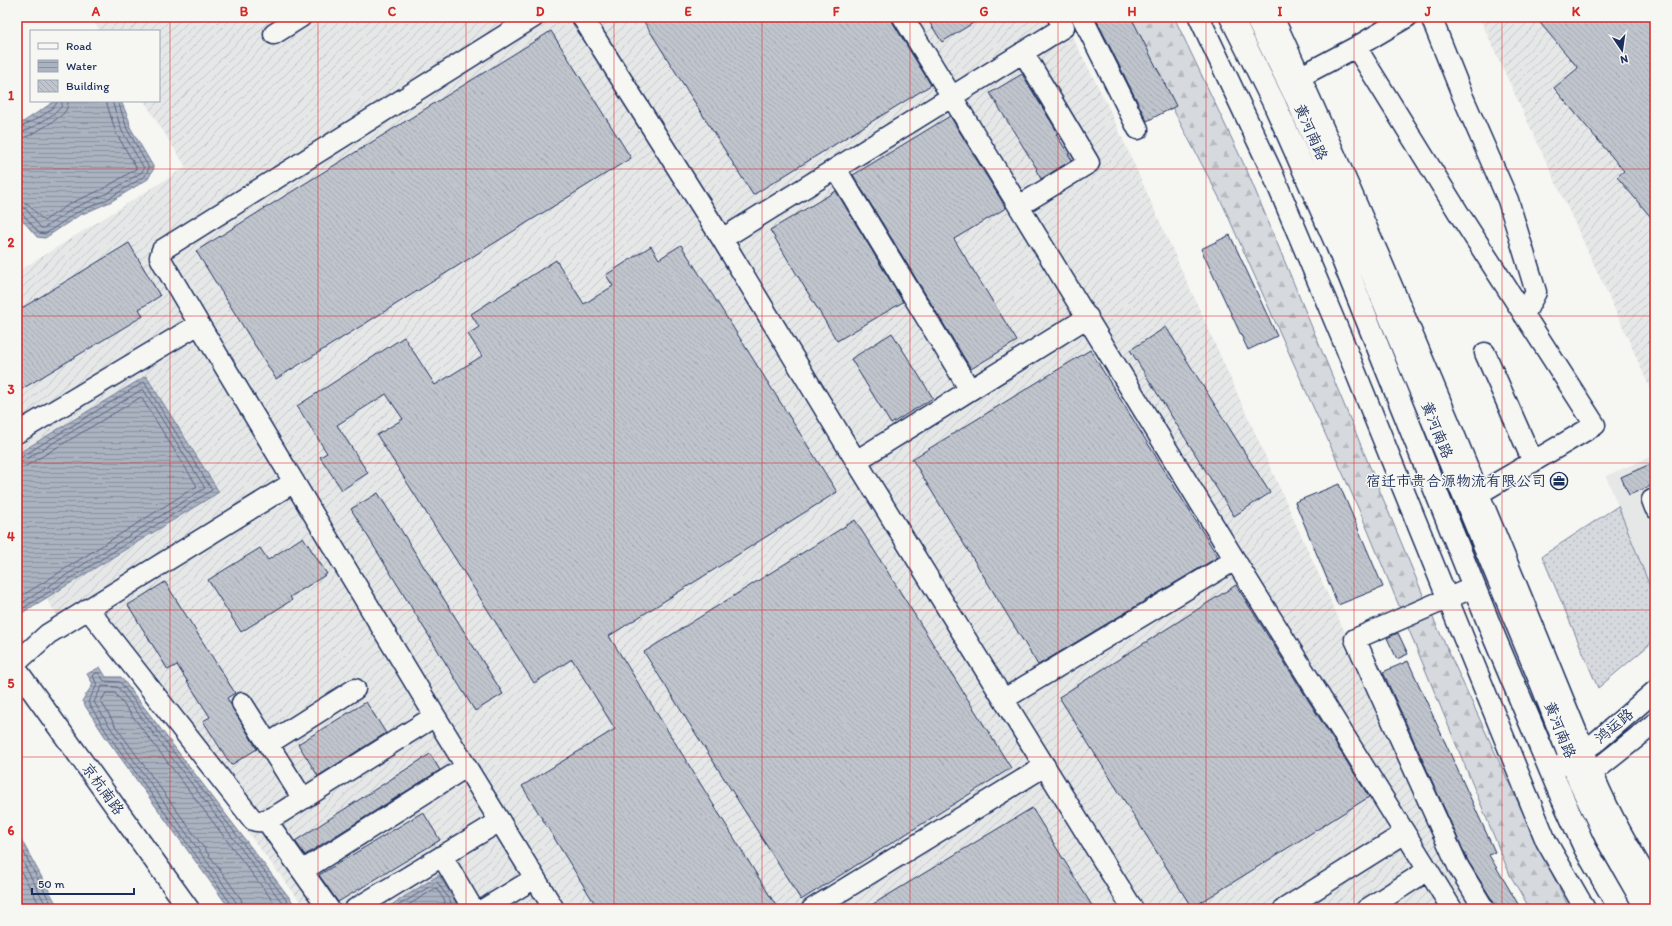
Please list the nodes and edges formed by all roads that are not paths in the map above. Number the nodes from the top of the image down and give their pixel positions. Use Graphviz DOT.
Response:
graph roads {
  1 [pos="301,17"];
  2 [pos="534,17"];
  3 [pos="582,17"];
  4 [pos="903,17"];
  5 [pos="1058,17"];
  6 [pos="1082,17"];
  7 [pos="1198,17"];
  8 [pos="1231,17"];
  9 [pos="1256,17"];
  10 [pos="1273,17"];
  11 [pos="1406,17"];
  12 [pos="1431,17"];
  13 [pos="274,34"];
  14 [pos="1356,47"];
  15 [pos="1023,52"];
  16 [pos="1295,80"];
  17 [pos="951,97"];
  18 [pos="1138,129"];
  19 [pos="836,169"];
  20 [pos="1019,206"];
  21 [pos="722,239"];
  22 [pos="1524,315"];
  23 [pos="1088,317"];
  24 [pos="199,324"];
  25 [pos="1485,353"];
  26 [pos="970,390"];
  27 [pos="17,433"];
  28 [pos="856,461"];
  29 [pos="1533,462"];
  30 [pos="294,482"];
  31 [pos="1473,497"];
  32 [pos="1235,560"];
  33 [pos="1474,587"];
  34 [pos="1447,599"];
  35 [pos="88,609"];
  36 [pos="17,662"];
  37 [pos="17,670"];
  38 [pos="355,688"];
  39 [pos="1655,691"];
  40 [pos="1004,699"];
  41 [pos="242,703"];
  42 [pos="435,716"];
  43 [pos="1655,723"];
  44 [pos="268,744"];
  45 [pos="1578,755"];
  46 [pos="1045,766"];
  47 [pos="466,767"];
  48 [pos="1551,772"];
  49 [pos="1586,778"];
  50 [pos="1561,795"];
  51 [pos="303,799"];
  52 [pos="266,820"];
  53 [pos="500,821"];
  54 [pos="1405,833"];
  55 [pos="442,856"];
  56 [pos="1428,870"];
  57 [pos="302,871"];
  58 [pos="535,878"];
  59 [pos="1650,895"];
  60 [pos="188,909"];
  61 [pos="329,909"];
  62 [pos="355,909"];
  63 [pos="473,909"];
  64 [pos="484,909"];
  65 [pos="554,909"];
  66 [pos="812,909"];
  67 [pos="1133,909"];
  68 [pos="1284,909"];
  69 [pos="1367,909"];
  70 [pos="1452,909"];
  71 [pos="1484,909"];
  72 [pos="1586,909"];
  73 [pos="1620,909"];
  1 -- 13 [label="street"];
  2 -- 24 [label="street"];
  3 -- 21 [label="street"];
  4 -- 17 [label="street"];
  5 -- 15 [label="street"];
  6 -- 18 [label="street"];
  7 -- 34 [label="street"];
  8 -- 33 [label="main road, 黄河南路"];
  9 -- 16 [label="main road, 黄河南路"];
  10 -- 16 [label="street"];
  11 -- 14 [label="street"];
  12 -- 22 [label="street"];
  14 -- 16 [label="street"];
  14 -- 22 [label="street"];
  15 -- 17 [label="street"];
  15 -- 20 [label="street"];
  16 -- 31 [label="main road, 黄河南路"];
  17 -- 19 [label="street"];
  17 -- 20 [label="street"];
  19 -- 21 [label="street"];
  19 -- 26 [label="street"];
  20 -- 23 [label="street"];
  21 -- 28 [label="street"];
  22 -- 29 [label="street"];
  23 -- 26 [label="street"];
  23 -- 32 [label="street"];
  24 -- 27 [label="street"];
  24 -- 30 [label="street"];
  25 -- 29 [label="street"];
  26 -- 28 [label="street"];
  28 -- 40 [label="street"];
  29 -- 31 [label="street"];
  30 -- 35 [label="street"];
  30 -- 42 [label="street"];
  31 -- 45 [label="main road, 黄河南路"];
  32 -- 40 [label="street"];
  32 -- 54 [label="street"];
  33 -- 34 [label="street"];
  33 -- 48 [label="main road, 黄河南路"];
  34 -- 71 [label="street"];
  34 -- 72 [label="street"];
  35 -- 36 [label="street"];
  35 -- 52 [label="street"];
  37 -- 60 [label="street, 京杭南路"];
  38 -- 44 [label="street"];
  39 -- 45 [label="street, 鸿运路"];
  40 -- 46 [label="street"];
  41 -- 44 [label="street"];
  42 -- 47 [label="street"];
  42 -- 51 [label="street"];
  43 -- 49 [label="street, 鸿运路"];
  44 -- 51 [label="street"];
  45 -- 48 [label="street, 鸿运路"];
  45 -- 49 [label="main road, 黄河南路"];
  46 -- 66 [label="street"];
  46 -- 67 [label="street"];
  47 -- 53 [label="street"];
  47 -- 57 [label="street"];
  48 -- 50 [label="main road, 黄河南路"];
  49 -- 50 [label="street, 鸿运路"];
  49 -- 59 [label="main road, 黄河南路"];
  50 -- 73 [label="main road, 黄河南路"];
  51 -- 52 [label="street"];
  52 -- 57 [label="street"];
  53 -- 55 [label="street"];
  53 -- 58 [label="street"];
  54 -- 56 [label="street"];
  54 -- 68 [label="street"];
  55 -- 62 [label="street"];
  55 -- 63 [label="street"];
  56 -- 69 [label="street"];
  56 -- 70 [label="street"];
  57 -- 61 [label="street"];
  58 -- 64 [label="street"];
  58 -- 65 [label="street"];
}
